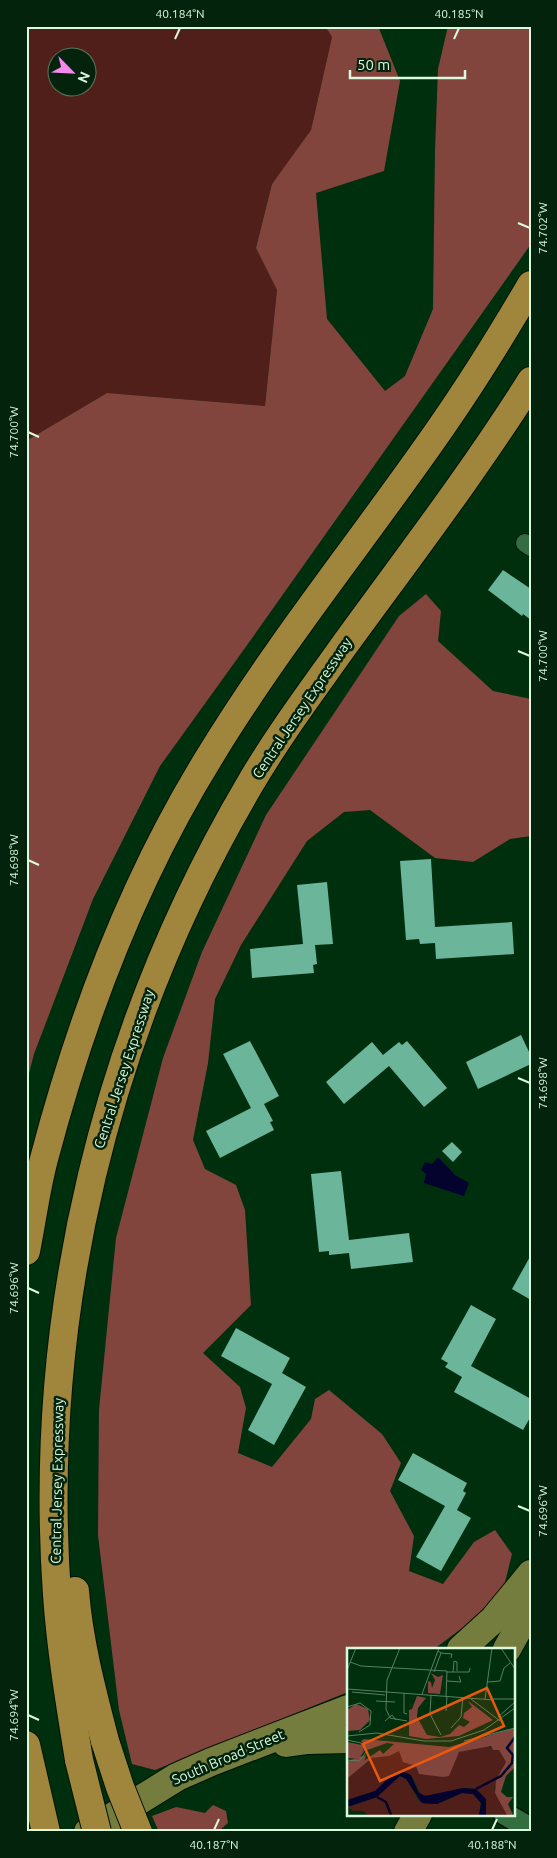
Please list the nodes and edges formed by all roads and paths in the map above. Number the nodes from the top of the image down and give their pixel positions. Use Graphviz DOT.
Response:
graph roads {
  1 [pos="531,285"];
  2 [pos="531,381"];
  3 [pos="76,1245"];
  4 [pos="26,1251"];
  5 [pos="531,1574"];
  6 [pos="531,1606"];
  7 [pos="462,1648"];
  8 [pos="509,1648"];
  9 [pos="347,1709"];
  10 [pos="347,1739"];
  11 [pos="26,1745"];
  12 [pos="247,1748"];
  13 [pos="417,1816"];
  14 [pos="508,1816"];
  15 [pos="531,1829"];
  16 [pos="46,1832"];
  17 [pos="88,1832"];
  18 [pos="97,1832"];
  19 [pos="138,1832"];
  20 [pos="408,1832"];
  1 -- 4 [label="highway"];
  2 -- 3 [label="highway, Central Jersey Expressway"];
  3 -- 18 [label="highway, Central Jersey Expressway, bridge"];
  3 -- 19 [label="highway, bridge"];
  5 -- 7 [label="main road"];
  6 -- 8 [label="main road"];
  9 -- 12 [label="main road, South Broad Street"];
  10 -- 12 [label="main road"];
  11 -- 16 [label="highway"];
  12 -- 17 [label="main road, South Broad Street"];
  13 -- 20 [label="main road"];
  14 -- 15 [label="street"];
}
